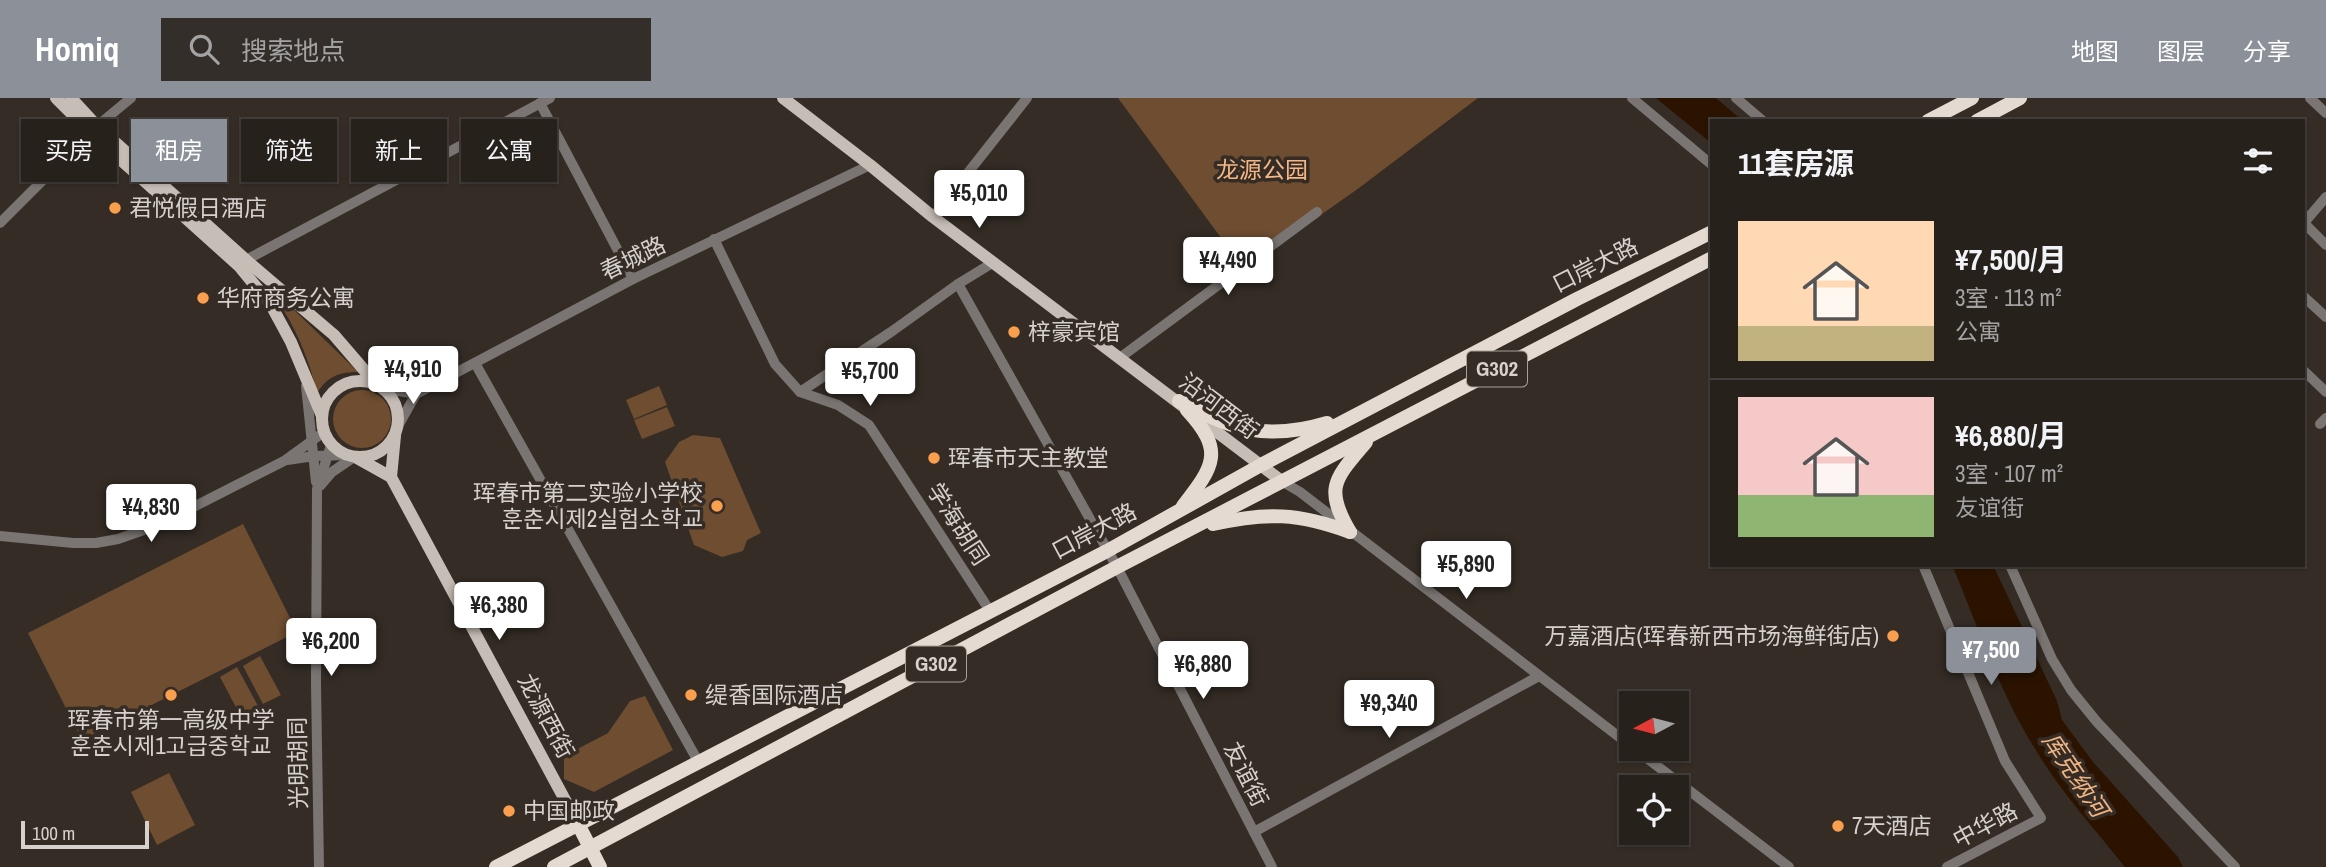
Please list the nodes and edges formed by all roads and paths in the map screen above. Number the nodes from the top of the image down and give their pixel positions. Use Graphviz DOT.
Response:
graph roads {
  1 [pos="56,98"];
  2 [pos="71,98"];
  3 [pos="131,98"];
  4 [pos="783,98"];
  5 [pos="1027,98"];
  6 [pos="1632,98"];
  7 [pos="1736,98"];
  8 [pos="1972,98"];
  9 [pos="2020,98"];
  10 [pos="2310,98"];
  11 [pos="545,101"];
  12 [pos="2326,113"];
  13 [pos="81,119"];
  14 [pos="86,119"];
  15 [pos="107,119"];
  16 [pos="1761,119"];
  17 [pos="1932,119"];
  18 [pos="1981,119"];
  19 [pos="117,150"];
  20 [pos="117,152"];
  21 [pos="1710,163"];
  22 [pos="870,165"];
  23 [pos="41,182"];
  24 [pos="2326,197"];
  25 [pos="1317,212"];
  26 [pos="933,217"];
  27 [pos="2305,221"];
  28 [pos="0,223"];
  29 [pos="2305,225"];
  30 [pos="1710,233"];
  31 [pos="714,239"];
  32 [pos="2326,245"];
  33 [pos="1710,259"];
  34 [pos="246,260"];
  35 [pos="994,262"];
  36 [pos="633,279"];
  37 [pos="958,284"];
  38 [pos="2305,298"];
  39 [pos="2326,317"];
  40 [pos="1121,357"];
  41 [pos="475,363"];
  42 [pos="2305,372"];
  43 [pos="305,374"];
  44 [pos="380,386"];
  45 [pos="800,392"];
  46 [pos="2326,393"];
  47 [pos="416,394"];
  48 [pos="1179,401"];
  49 [pos="1357,415"];
  50 [pos="322,416"];
  51 [pos="396,431"];
  52 [pos="1371,435"];
  53 [pos="319,436"];
  54 [pos="330,450"];
  55 [pos="315,456"];
  56 [pos="353,457"];
  57 [pos="284,461"];
  58 [pos="1261,465"];
  59 [pos="391,477"];
  60 [pos="1283,482"];
  61 [pos="317,489"];
  62 [pos="1177,513"];
  63 [pos="1191,529"];
  64 [pos="1350,532"];
  65 [pos="0,536"];
  66 [pos="1107,551"];
  67 [pos="1924,567"];
  68 [pos="2011,567"];
  69 [pos="1116,568"];
  70 [pos="990,611"];
  71 [pos="1539,676"];
  72 [pos="1619,736"];
  73 [pos="1651,761"];
  74 [pos="699,763"];
  75 [pos="578,824"];
  76 [pos="1254,832"];
  77 [pos="591,849"];
  78 [pos="319,867"];
  79 [pos="496,867"];
  80 [pos="554,867"];
  81 [pos="600,867"];
  82 [pos="1272,867"];
  83 [pos="1789,867"];
  84 [pos="1947,867"];
  85 [pos="2235,867"];
  1 -- 13 [label="main road"];
  2 -- 14 [label="main road"];
  3 -- 15 [label="street"];
  4 -- 22 [label="main road, 沿河西街"];
  5 -- 26 [label="street"];
  6 -- 21 [label="street"];
  7 -- 16 [label="street"];
  8 -- 17 [label="highway"];
  9 -- 18 [label="highway"];
  10 -- 12 [label="street"];
  11 -- 34 [label="street"];
  11 -- 36 [label="street"];
  19 -- 34 [label="main road"];
  20 -- 43 [label="main road"];
  22 -- 26 [label="main road, 沿河西街"];
  22 -- 31 [label="street, 春城路"];
  23 -- 28 [label="street"];
  24 -- 27 [label="street"];
  25 -- 40 [label="street"];
  26 -- 35 [label="main road, 沿河西街"];
  29 -- 32 [label="street"];
  30 -- 49 [label="highway, 口岸大路 / G302"];
  31 -- 36 [label="street, 春城路"];
  31 -- 45 [label="street, 学海胡同"];
  33 -- 52 [label="highway, 口岸大路 / G302"];
  34 -- 44 [label="main road"];
  35 -- 37 [label="street"];
  35 -- 40 [label="main road, 沿河西街"];
  36 -- 41 [label="street, 春城路"];
  37 -- 45 [label="street"];
  37 -- 66 [label="street, 友谊街"];
  38 -- 39 [label="street"];
  40 -- 48 [label="main road, 沿河西街"];
  41 -- 47 [label="street, 春城路"];
  41 -- 74 [label="street"];
  42 -- 46 [label="street"];
  43 -- 50 [label="main road"];
  43 -- 53 [label="street"];
  44 -- 47 [label="street"];
  44 -- 50 [label="main road"];
  44 -- 51 [label="main road"];
  45 -- 70 [label="street, 学海胡同"];
  47 -- 51 [label="street"];
  48 -- 49 [label="highway"];
  48 -- 58 [label="main road, 沿河西街"];
  48 -- 62 [label="highway"];
  49 -- 58 [label="highway, 口岸大路 / G302"];
  50 -- 53 [label="main road"];
  51 -- 56 [label="main road"];
  51 -- 59 [label="main road"];
  52 -- 60 [label="highway, 口岸大路 / G302"];
  52 -- 64 [label="highway"];
  53 -- 54 [label="main road"];
  53 -- 55 [label="street"];
  53 -- 57 [label="street"];
  54 -- 55 [label="street"];
  54 -- 56 [label="main road"];
  54 -- 61 [label="street, 光明胡同"];
  55 -- 57 [label="street"];
  55 -- 61 [label="street"];
  56 -- 59 [label="main road"];
  56 -- 61 [label="street"];
  57 -- 65 [label="street"];
  58 -- 60 [label="main road, 沿河西街"];
  58 -- 62 [label="highway, 口岸大路 / G302"];
  59 -- 75 [label="main road, 龙源西街"];
  60 -- 63 [label="highway, 口岸大路 / G302"];
  60 -- 64 [label="street, 沿河西街"];
  61 -- 78 [label="street, 光明胡同"];
  62 -- 66 [label="highway, 口岸大路 / G302"];
  63 -- 64 [label="highway"];
  63 -- 69 [label="highway, 口岸大路 / G302"];
  64 -- 71 [label="street, 沿河西街"];
  66 -- 69 [label="street, 友谊街"];
  66 -- 70 [label="highway, 口岸大路 / G302"];
  67 -- 84 [label="street, 中华路"];
  68 -- 85 [label="street"];
  69 -- 76 [label="street, 友谊街"];
  69 -- 77 [label="highway, 口岸大路 / G302"];
  70 -- 74 [label="highway, 口岸大路 / G302"];
  71 -- 72 [label="street, 沿河西街"];
  71 -- 76 [label="street"];
  73 -- 83 [label="street, 沿河西街"];
  74 -- 75 [label="highway, 口岸大路 / G302"];
  75 -- 77 [label="highway, 龙源西街"];
  75 -- 79 [label="highway, 口岸大路 / G302"];
  76 -- 82 [label="street, 友谊街"];
  77 -- 80 [label="highway, 口岸大路 / G302"];
  77 -- 81 [label="highway, 龙源西街"];
}
